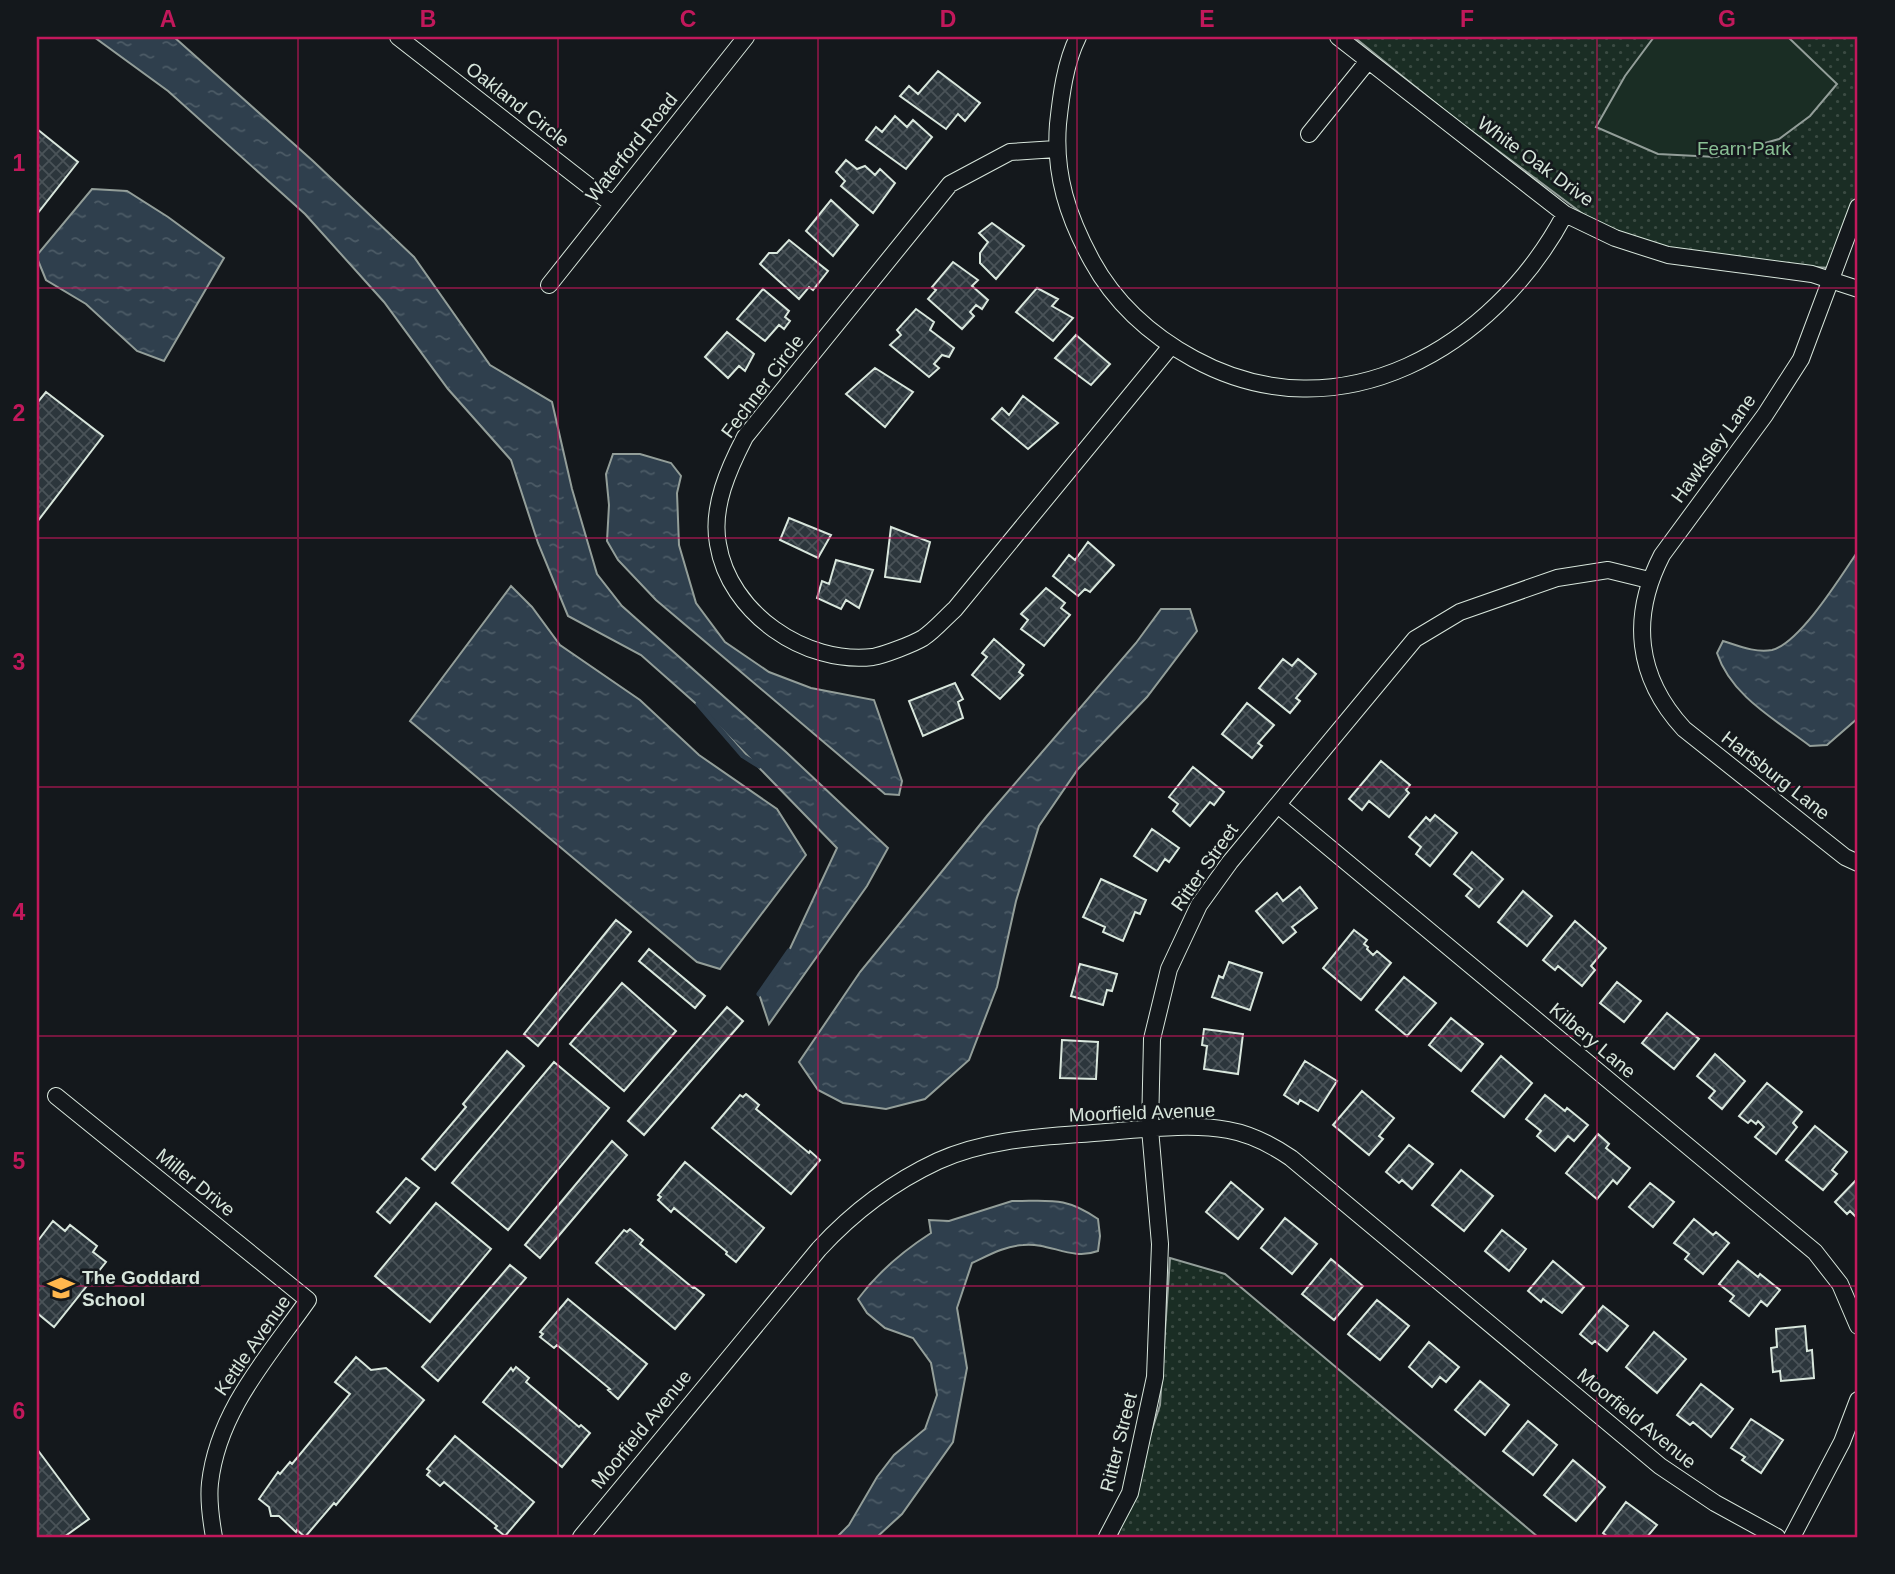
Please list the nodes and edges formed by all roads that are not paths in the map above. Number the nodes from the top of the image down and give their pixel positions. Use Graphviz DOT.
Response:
graph roads {
  1 [pos="398,37"];
  2 [pos="746,37"];
  3 [pos="1078,37"];
  4 [pos="1338,37"];
  5 [pos="1368,61"];
  6 [pos="1309,134"];
  7 [pos="1056,149"];
  8 [pos="612,204"];
  9 [pos="1858,207"];
  10 [pos="1565,214"];
  11 [pos="1832,279"];
  12 [pos="549,285"];
  13 [pos="1858,289"];
  14 [pos="1171,346"];
  15 [pos="1649,580"];
  16 [pos="1671,715"];
  17 [pos="1278,805"];
  18 [pos="1858,863"];
  19 [pos="56,1096"];
  20 [pos="1150,1129"];
  21 [pos="308,1300"];
  22 [pos="1858,1326"];
  23 [pos="1858,1400"];
  24 [pos="214,1537"];
  25 [pos="580,1537"];
  26 [pos="1107,1537"];
  27 [pos="1777,1537"];
  28 [pos="1792,1537"];
  1 -- 8 [label="street, Oakland Circle"];
  2 -- 8 [label="street, Waterford Road"];
  3 -- 7 [label="street"];
  4 -- 5 [label="street, White Oak Drive"];
  5 -- 6 [label="street"];
  5 -- 10 [label="street, White Oak Drive"];
  7 -- 14 [label="street"];
  7 -- 14 [label="street, Fechner Circle"];
  8 -- 12 [label="street, Waterford Road"];
  9 -- 11 [label="street, Hawksley Lane"];
  10 -- 11 [label="street, White Oak Drive"];
  10 -- 14 [label="street"];
  11 -- 13 [label="street, White Oak Drive"];
  11 -- 15 [label="street, Hawksley Lane"];
  15 -- 16 [label="street, Hawksley Lane"];
  15 -- 17 [label="street, Ritter Street"];
  16 -- 18 [label="street, Hartsburg Lane"];
  17 -- 20 [label="street, Ritter Street"];
  17 -- 22 [label="street, Kilbery Lane"];
  19 -- 21 [label="street, Miller Drive"];
  20 -- 25 [label="street, Moorfield Avenue"];
  20 -- 26 [label="street, Ritter Street"];
  20 -- 27 [label="street, Moorfield Avenue"];
  21 -- 24 [label="street, Kettle Avenue"];
  23 -- 28 [label="street"];
}
